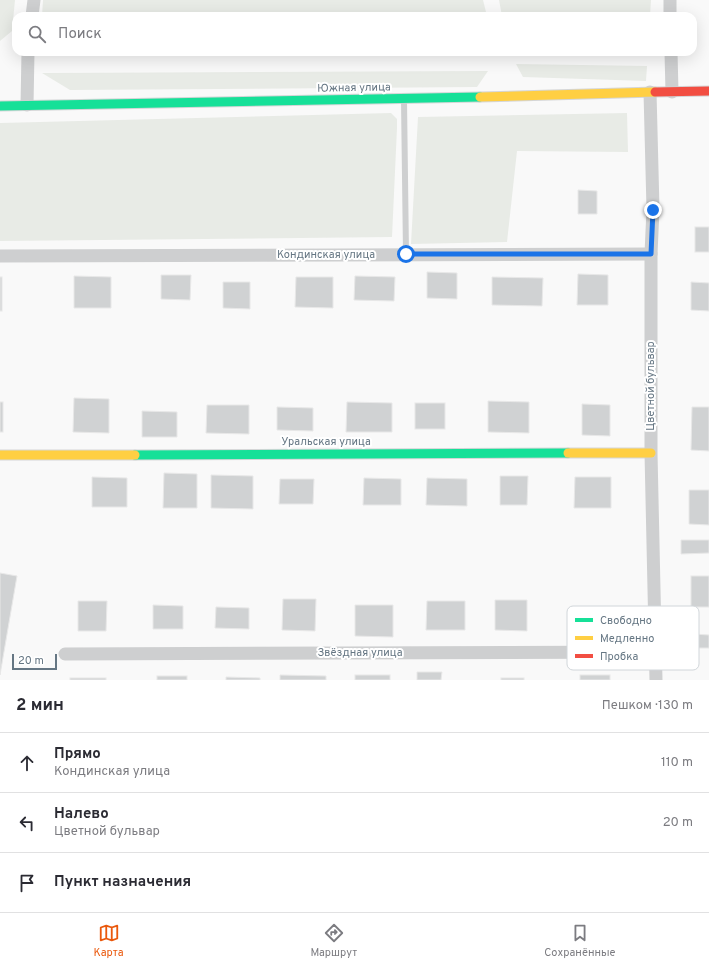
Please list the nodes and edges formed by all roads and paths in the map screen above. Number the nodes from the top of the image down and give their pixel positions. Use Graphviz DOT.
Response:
graph roads {
  1 [pos="34,0"];
  2 [pos="670,0"];
  3 [pos="32,12"];
  4 [pos="670,12"];
  5 [pos="28,56"];
  6 [pos="671,56"];
  7 [pos="709,91"];
  8 [pos="650,92"];
  9 [pos="672,92"];
  10 [pos="404,99"];
  11 [pos="27,105"];
  12 [pos="0,106"];
  13 [pos="406,254"];
  14 [pos="651,254"];
  15 [pos="0,256"];
  16 [pos="651,453"];
  17 [pos="0,455"];
  18 [pos="655,606"];
  19 [pos="567,652"];
  20 [pos="65,654"];
  1 -- 3 [label="street"];
  2 -- 4 [label="street"];
  5 -- 11 [label="street"];
  6 -- 9 [label="street"];
  7 -- 9 [label="street, Южная улица"];
  8 -- 9 [label="street, Южная улица"];
  8 -- 10 [label="street, Южная улица"];
  8 -- 14 [label="street, Цветной бульвар"];
  10 -- 11 [label="street, Южная улица"];
  10 -- 13 [label="lane"];
  11 -- 12 [label="street, Южная улица"];
  13 -- 14 [label="street, Кондинская улица"];
  13 -- 15 [label="street, Кондинская улица"];
  14 -- 16 [label="street, Цветной бульвар"];
  16 -- 17 [label="street, Уральская улица"];
  16 -- 18 [label="street, Цветной бульвар"];
  19 -- 20 [label="street, Звёздная улица"];
}
